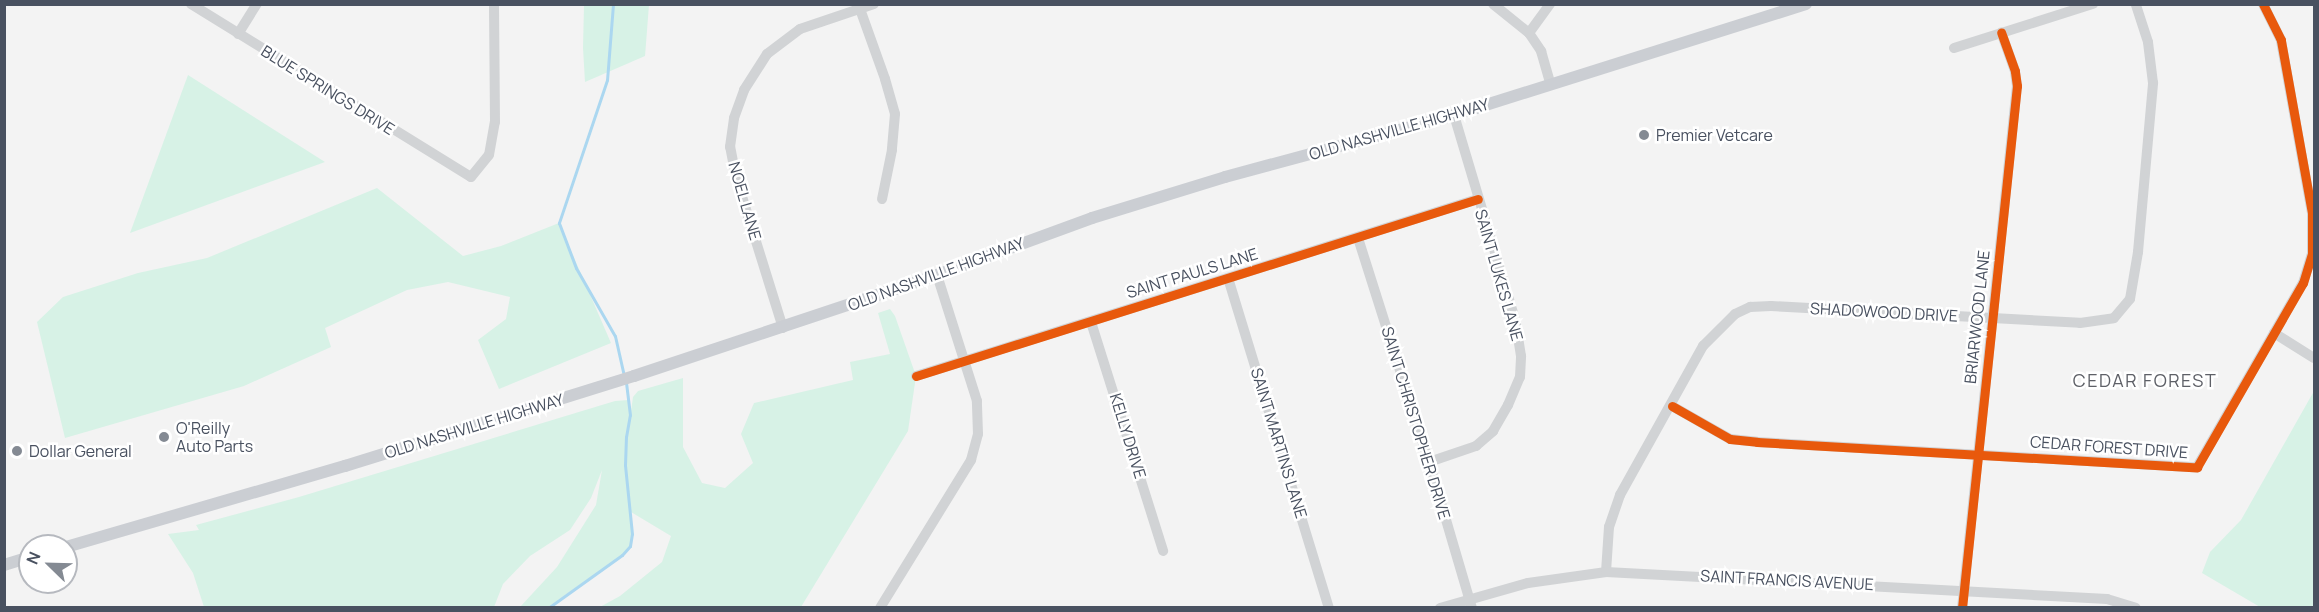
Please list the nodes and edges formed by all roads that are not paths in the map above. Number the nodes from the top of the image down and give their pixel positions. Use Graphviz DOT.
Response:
graph roads {
  1 [pos="191,4"];
  2 [pos="257,4"];
  3 [pos="494,4"];
  4 [pos="874,4"];
  5 [pos="1493,4"];
  6 [pos="1550,4"];
  7 [pos="1806,4"];
  8 [pos="2093,4"];
  9 [pos="2136,4"];
  10 [pos="2263,4"];
  11 [pos="860,9"];
  12 [pos="2001,32"];
  13 [pos="1528,33"];
  14 [pos="238,34"];
  15 [pos="1954,48"];
  16 [pos="1551,85"];
  17 [pos="1454,115"];
  18 [pos="882,198"];
  19 [pos="1478,199"];
  20 [pos="1358,238"];
  21 [pos="937,275"];
  22 [pos="1228,278"];
  23 [pos="1993,318"];
  24 [pos="1092,322"];
  25 [pos="783,328"];
  26 [pos="2274,333"];
  27 [pos="2314,358"];
  28 [pos="964,361"];
  29 [pos="916,376"];
  30 [pos="1672,406"];
  31 [pos="1977,453"];
  32 [pos="1430,462"];
  33 [pos="78,544"];
  34 [pos="1163,551"];
  35 [pos="1606,572"];
  36 [pos="1964,590"];
  37 [pos="1471,603"];
  38 [pos="880,608"];
  39 [pos="1329,608"];
  40 [pos="1440,608"];
  41 [pos="1962,608"];
  42 [pos="2136,608"];
  1 -- 14 [label="street, BLUE SPRINGS DRIVE"];
  2 -- 14 [label="street"];
  3 -- 14 [label="street, BLUE SPRINGS DRIVE"];
  4 -- 11 [label="street, NOEL LANE"];
  5 -- 13 [label="street"];
  6 -- 13 [label="street"];
  7 -- 16 [label="main road, OLD NASHVILLE HIGHWAY"];
  8 -- 12 [label="street"];
  9 -- 23 [label="street, SHADOWOOD DRIVE"];
  10 -- 26 [label="street, CEDAR FOREST DRIVE"];
  11 -- 18 [label="street"];
  11 -- 25 [label="street, NOEL LANE"];
  12 -- 15 [label="street"];
  12 -- 23 [label="street, BRIARWOOD LANE"];
  13 -- 16 [label="street"];
  16 -- 17 [label="main road, OLD NASHVILLE HIGHWAY"];
  17 -- 19 [label="street, SAINT LUKES LANE"];
  17 -- 21 [label="main road, OLD NASHVILLE HIGHWAY"];
  19 -- 20 [label="street, SAINT PAULS LANE"];
  19 -- 32 [label="street, SAINT LUKES LANE"];
  20 -- 22 [label="street, SAINT PAULS LANE"];
  20 -- 32 [label="street, SAINT CHRISTOPHER DRIVE"];
  21 -- 25 [label="main road, OLD NASHVILLE HIGHWAY"];
  21 -- 28 [label="street"];
  22 -- 24 [label="street, SAINT PAULS LANE"];
  22 -- 39 [label="street, SAINT MARTINS LANE"];
  23 -- 30 [label="street, SHADOWOOD DRIVE"];
  23 -- 31 [label="street, BRIARWOOD LANE"];
  24 -- 28 [label="street, SAINT PAULS LANE"];
  24 -- 34 [label="street, KELLY DRIVE"];
  25 -- 33 [label="main road, OLD NASHVILLE HIGHWAY"];
  26 -- 27 [label="street"];
  26 -- 31 [label="street, CEDAR FOREST DRIVE"];
  28 -- 29 [label="street, SAINT PAULS LANE"];
  28 -- 38 [label="street"];
  30 -- 31 [label="street, CEDAR FOREST DRIVE"];
  30 -- 35 [label="street, SHADOWOOD DRIVE"];
  31 -- 36 [label="street, BRIARWOOD LANE"];
  32 -- 37 [label="street, SAINT CHRISTOPHER DRIVE"];
  35 -- 36 [label="street, SAINT FRANCIS AVENUE"];
  35 -- 37 [label="street, SAINT FRANCIS AVENUE"];
  36 -- 41 [label="street, BRIARWOOD LANE"];
  36 -- 42 [label="street, SAINT FRANCIS AVENUE"];
  37 -- 40 [label="street, SAINT FRANCIS AVENUE"];
}
